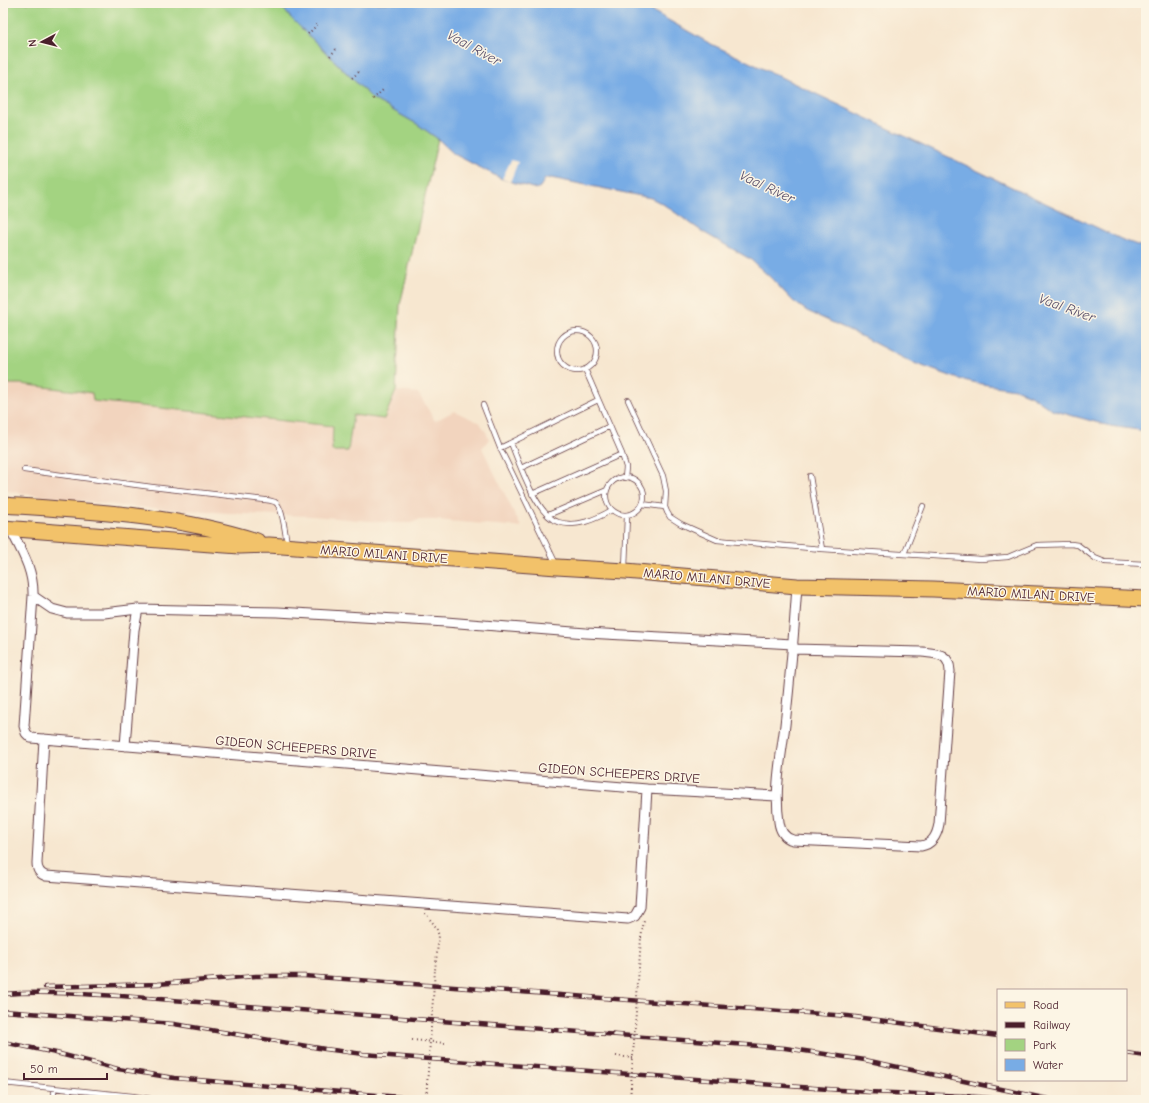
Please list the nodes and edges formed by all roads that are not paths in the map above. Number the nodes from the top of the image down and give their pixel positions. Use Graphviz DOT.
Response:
graph roads {
  1 [pos="585,370"];
  2 [pos="598,400"];
  3 [pos="628,400"];
  4 [pos="483,405"];
  5 [pos="610,426"];
  6 [pos="511,443"];
  7 [pos="500,448"];
  8 [pos="622,454"];
  9 [pos="521,468"];
  10 [pos="24,470"];
  11 [pos="810,476"];
  12 [pos="625,478"];
  13 [pos="607,490"];
  14 [pos="532,494"];
  15 [pos="642,504"];
  16 [pos="3,505"];
  17 [pos="665,506"];
  18 [pos="924,506"];
  19 [pos="612,510"];
  20 [pos="100,513"];
  21 [pos="548,515"];
  22 [pos="627,515"];
  23 [pos="7,528"];
  24 [pos="99,536"];
  25 [pos="269,545"];
  26 [pos="288,547"];
  27 [pos="822,549"];
  28 [pos="904,554"];
  29 [pos="1146,564"];
  30 [pos="557,567"];
  31 [pos="625,571"];
  32 [pos="797,586"];
  33 [pos="33,596"];
  34 [pos="1146,599"];
  35 [pos="138,609"];
  36 [pos="793,646"];
  37 [pos="44,739"];
  38 [pos="125,746"];
  39 [pos="647,789"];
  40 [pos="777,796"];
  41 [pos="3,1083"];
  42 [pos="54,1088"];
  43 [pos="150,1099"];
  44 [pos="54,1100"];
  45 [pos="157,1100"];
  1 -- 1 [label="lane"];
  1 -- 2 [label="lane"];
  2 -- 5 [label="lane"];
  2 -- 6 [label="lane"];
  3 -- 17 [label="lane"];
  4 -- 7 [label="lane"];
  5 -- 8 [label="lane"];
  5 -- 9 [label="lane"];
  6 -- 7 [label="lane"];
  6 -- 9 [label="lane"];
  7 -- 30 [label="lane"];
  8 -- 12 [label="lane"];
  8 -- 14 [label="lane"];
  9 -- 14 [label="lane"];
  10 -- 26 [label="lane"];
  11 -- 27 [label="lane"];
  12 -- 13 [label="lane"];
  12 -- 15 [label="lane"];
  13 -- 19 [label="lane"];
  13 -- 21 [label="lane"];
  14 -- 21 [label="lane"];
  15 -- 17 [label="lane"];
  15 -- 22 [label="lane"];
  16 -- 20 [label="main road, MARIO MILANI DRIVE"];
  17 -- 27 [label="lane"];
  18 -- 28 [label="lane"];
  19 -- 21 [label="lane"];
  19 -- 22 [label="lane"];
  20 -- 24 [label="main road"];
  20 -- 25 [label="main road, MARIO MILANI DRIVE"];
  22 -- 31 [label="lane"];
  23 -- 24 [label="main road, MARIO MILANI DRIVE"];
  23 -- 33 [label="street, GIDEON SCHEEPERS DRIVE"];
  24 -- 25 [label="main road, MARIO MILANI DRIVE"];
  25 -- 26 [label="main road, MARIO MILANI DRIVE"];
  26 -- 30 [label="main road, MARIO MILANI DRIVE"];
  27 -- 28 [label="lane"];
  28 -- 29 [label="lane"];
  30 -- 31 [label="main road, MARIO MILANI DRIVE"];
  31 -- 32 [label="main road, MARIO MILANI DRIVE"];
  32 -- 34 [label="main road, MARIO MILANI DRIVE"];
  32 -- 36 [label="street"];
  33 -- 35 [label="street"];
  33 -- 37 [label="street, GIDEON SCHEEPERS DRIVE"];
  35 -- 36 [label="street"];
  35 -- 38 [label="street"];
  36 -- 40 [label="street"];
  36 -- 40 [label="street"];
  37 -- 38 [label="street, GIDEON SCHEEPERS DRIVE"];
  37 -- 39 [label="street"];
  38 -- 39 [label="street, GIDEON SCHEEPERS DRIVE"];
  39 -- 40 [label="street, GIDEON SCHEEPERS DRIVE"];
  41 -- 42 [label="lane"];
  42 -- 43 [label="lane"];
  42 -- 44 [label="lane"];
  43 -- 45 [label="lane"];
}
